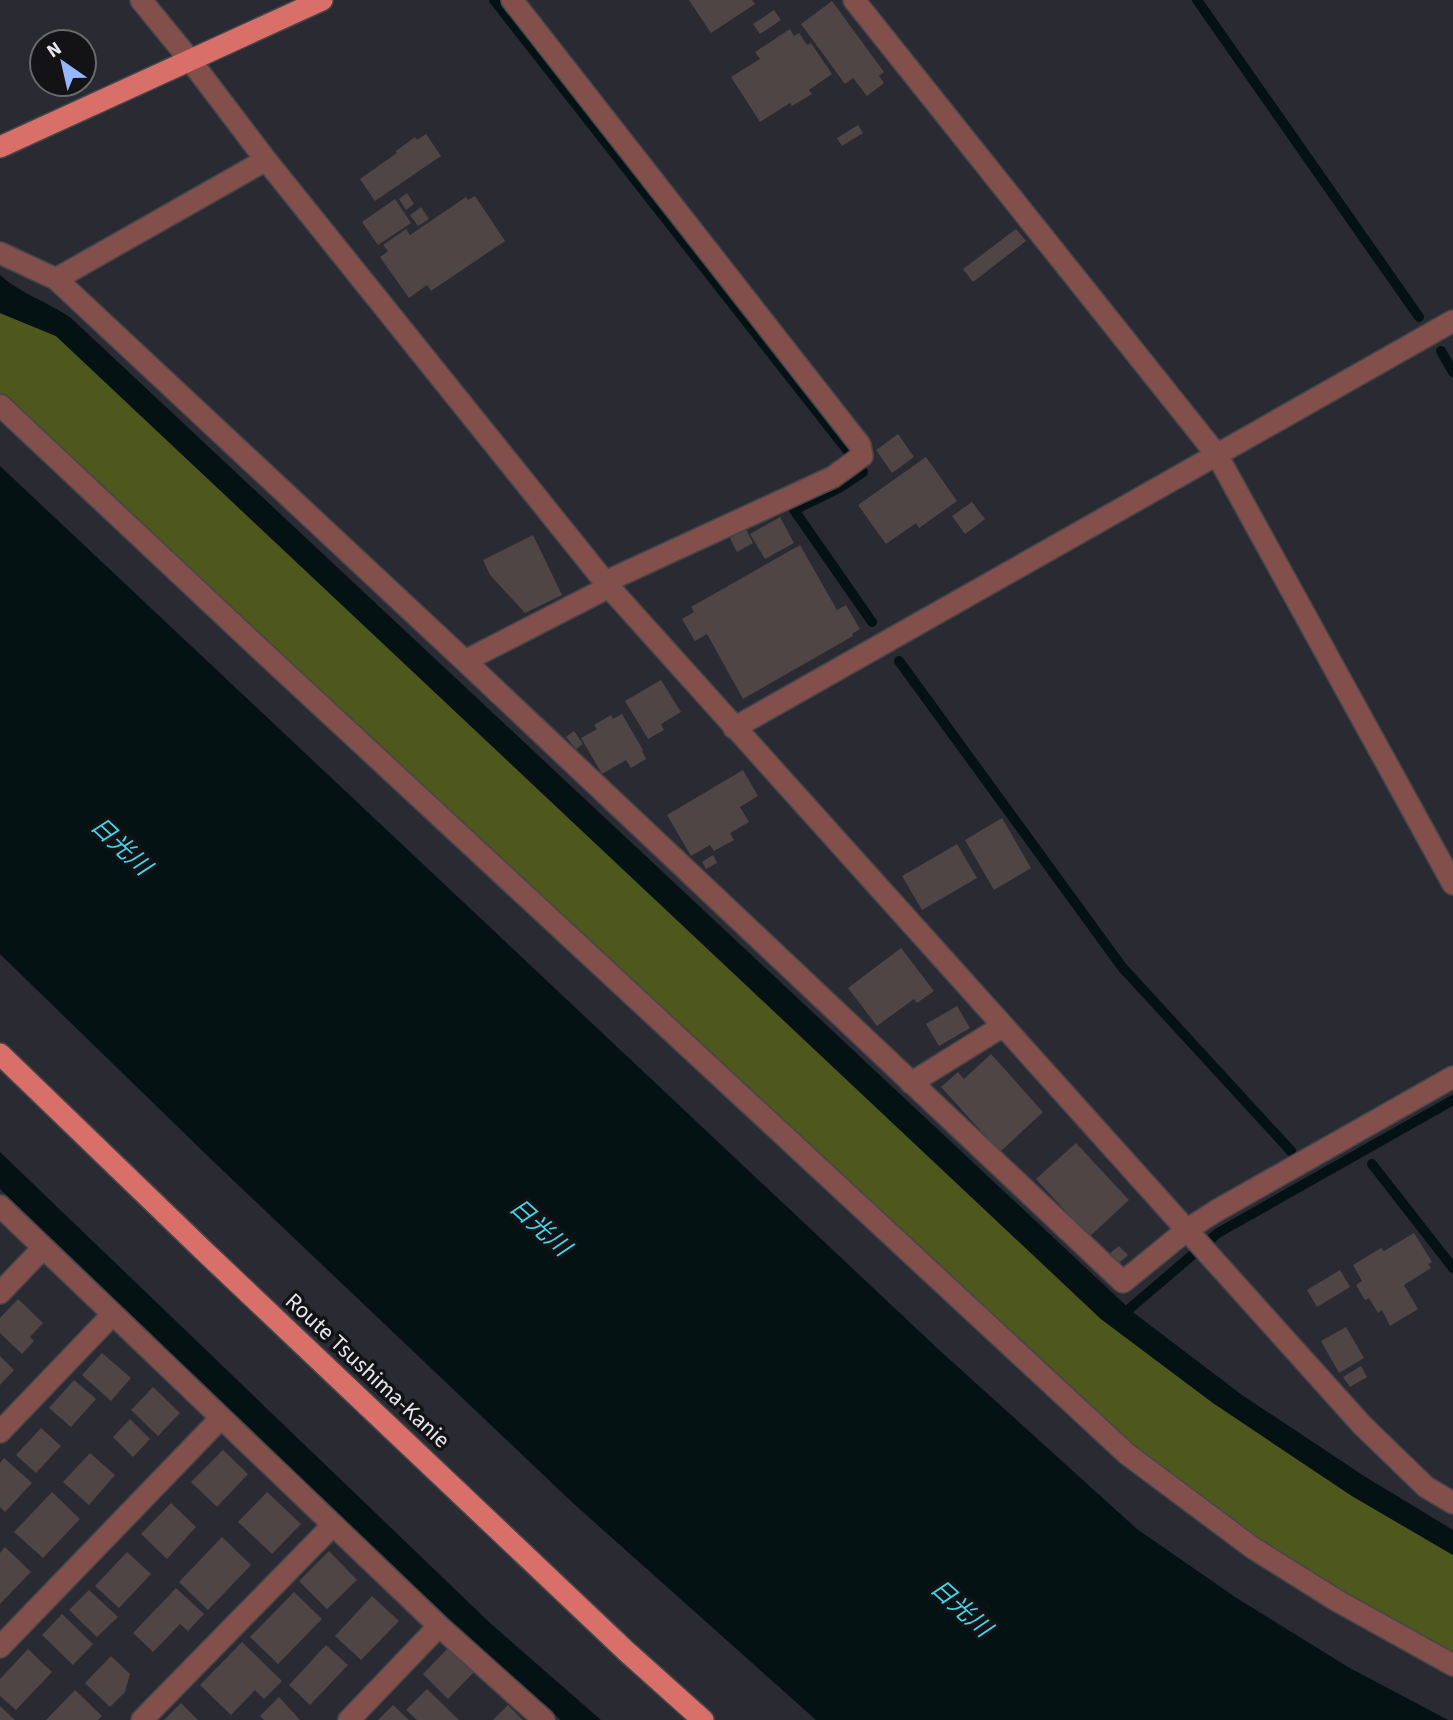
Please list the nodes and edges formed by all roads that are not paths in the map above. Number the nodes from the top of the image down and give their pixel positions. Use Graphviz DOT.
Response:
graph roads {
  1 [pos="141,0"];
  2 [pos="322,0"];
  3 [pos="512,0"];
  4 [pos="854,0"];
  5 [pos="190,60"];
  6 [pos="0,147"];
  7 [pos="265,160"];
  8 [pos="0,253"];
  9 [pos="56,279"];
  10 [pos="1453,321"];
  11 [pos="0,405"];
  12 [pos="1217,455"];
  13 [pos="607,584"];
  14 [pos="465,662"];
  15 [pos="734,728"];
  16 [pos="1453,884"];
  17 [pos="1003,1026"];
  18 [pos="0,1054"];
  19 [pos="1453,1077"];
  20 [pos="911,1083"];
  21 [pos="0,1206"];
  22 [pos="1190,1232"];
  23 [pos="43,1248"];
  24 [pos="0,1293"];
  25 [pos="113,1314"];
  26 [pos="221,1418"];
  27 [pos="0,1432"];
  28 [pos="1453,1503"];
  29 [pos="333,1525"];
  30 [pos="439,1626"];
  31 [pos="0,1647"];
  32 [pos="1453,1665"];
  33 [pos="142,1720"];
  34 [pos="349,1720"];
  35 [pos="544,1720"];
  36 [pos="703,1720"];
  1 -- 5 [label="street"];
  2 -- 5 [label="main road"];
  3 -- 13 [label="street"];
  4 -- 12 [label="street"];
  5 -- 6 [label="main road"];
  5 -- 7 [label="street"];
  7 -- 9 [label="street"];
  7 -- 13 [label="street"];
  8 -- 9 [label="street"];
  9 -- 14 [label="street"];
  10 -- 12 [label="street"];
  11 -- 32 [label="street"];
  12 -- 15 [label="street"];
  12 -- 16 [label="street"];
  13 -- 14 [label="street"];
  13 -- 15 [label="street"];
  14 -- 20 [label="street"];
  15 -- 17 [label="street"];
  17 -- 20 [label="street"];
  17 -- 22 [label="street"];
  18 -- 36 [label="main road, Route Tsushima-Kanie"];
  19 -- 22 [label="street"];
  20 -- 22 [label="street"];
  21 -- 23 [label="street"];
  22 -- 28 [label="street"];
  23 -- 24 [label="street"];
  23 -- 25 [label="street"];
  25 -- 26 [label="street"];
  25 -- 27 [label="street"];
  26 -- 29 [label="street"];
  26 -- 31 [label="street"];
  29 -- 30 [label="street"];
  29 -- 33 [label="street"];
  30 -- 34 [label="street"];
  30 -- 35 [label="street"];
}
